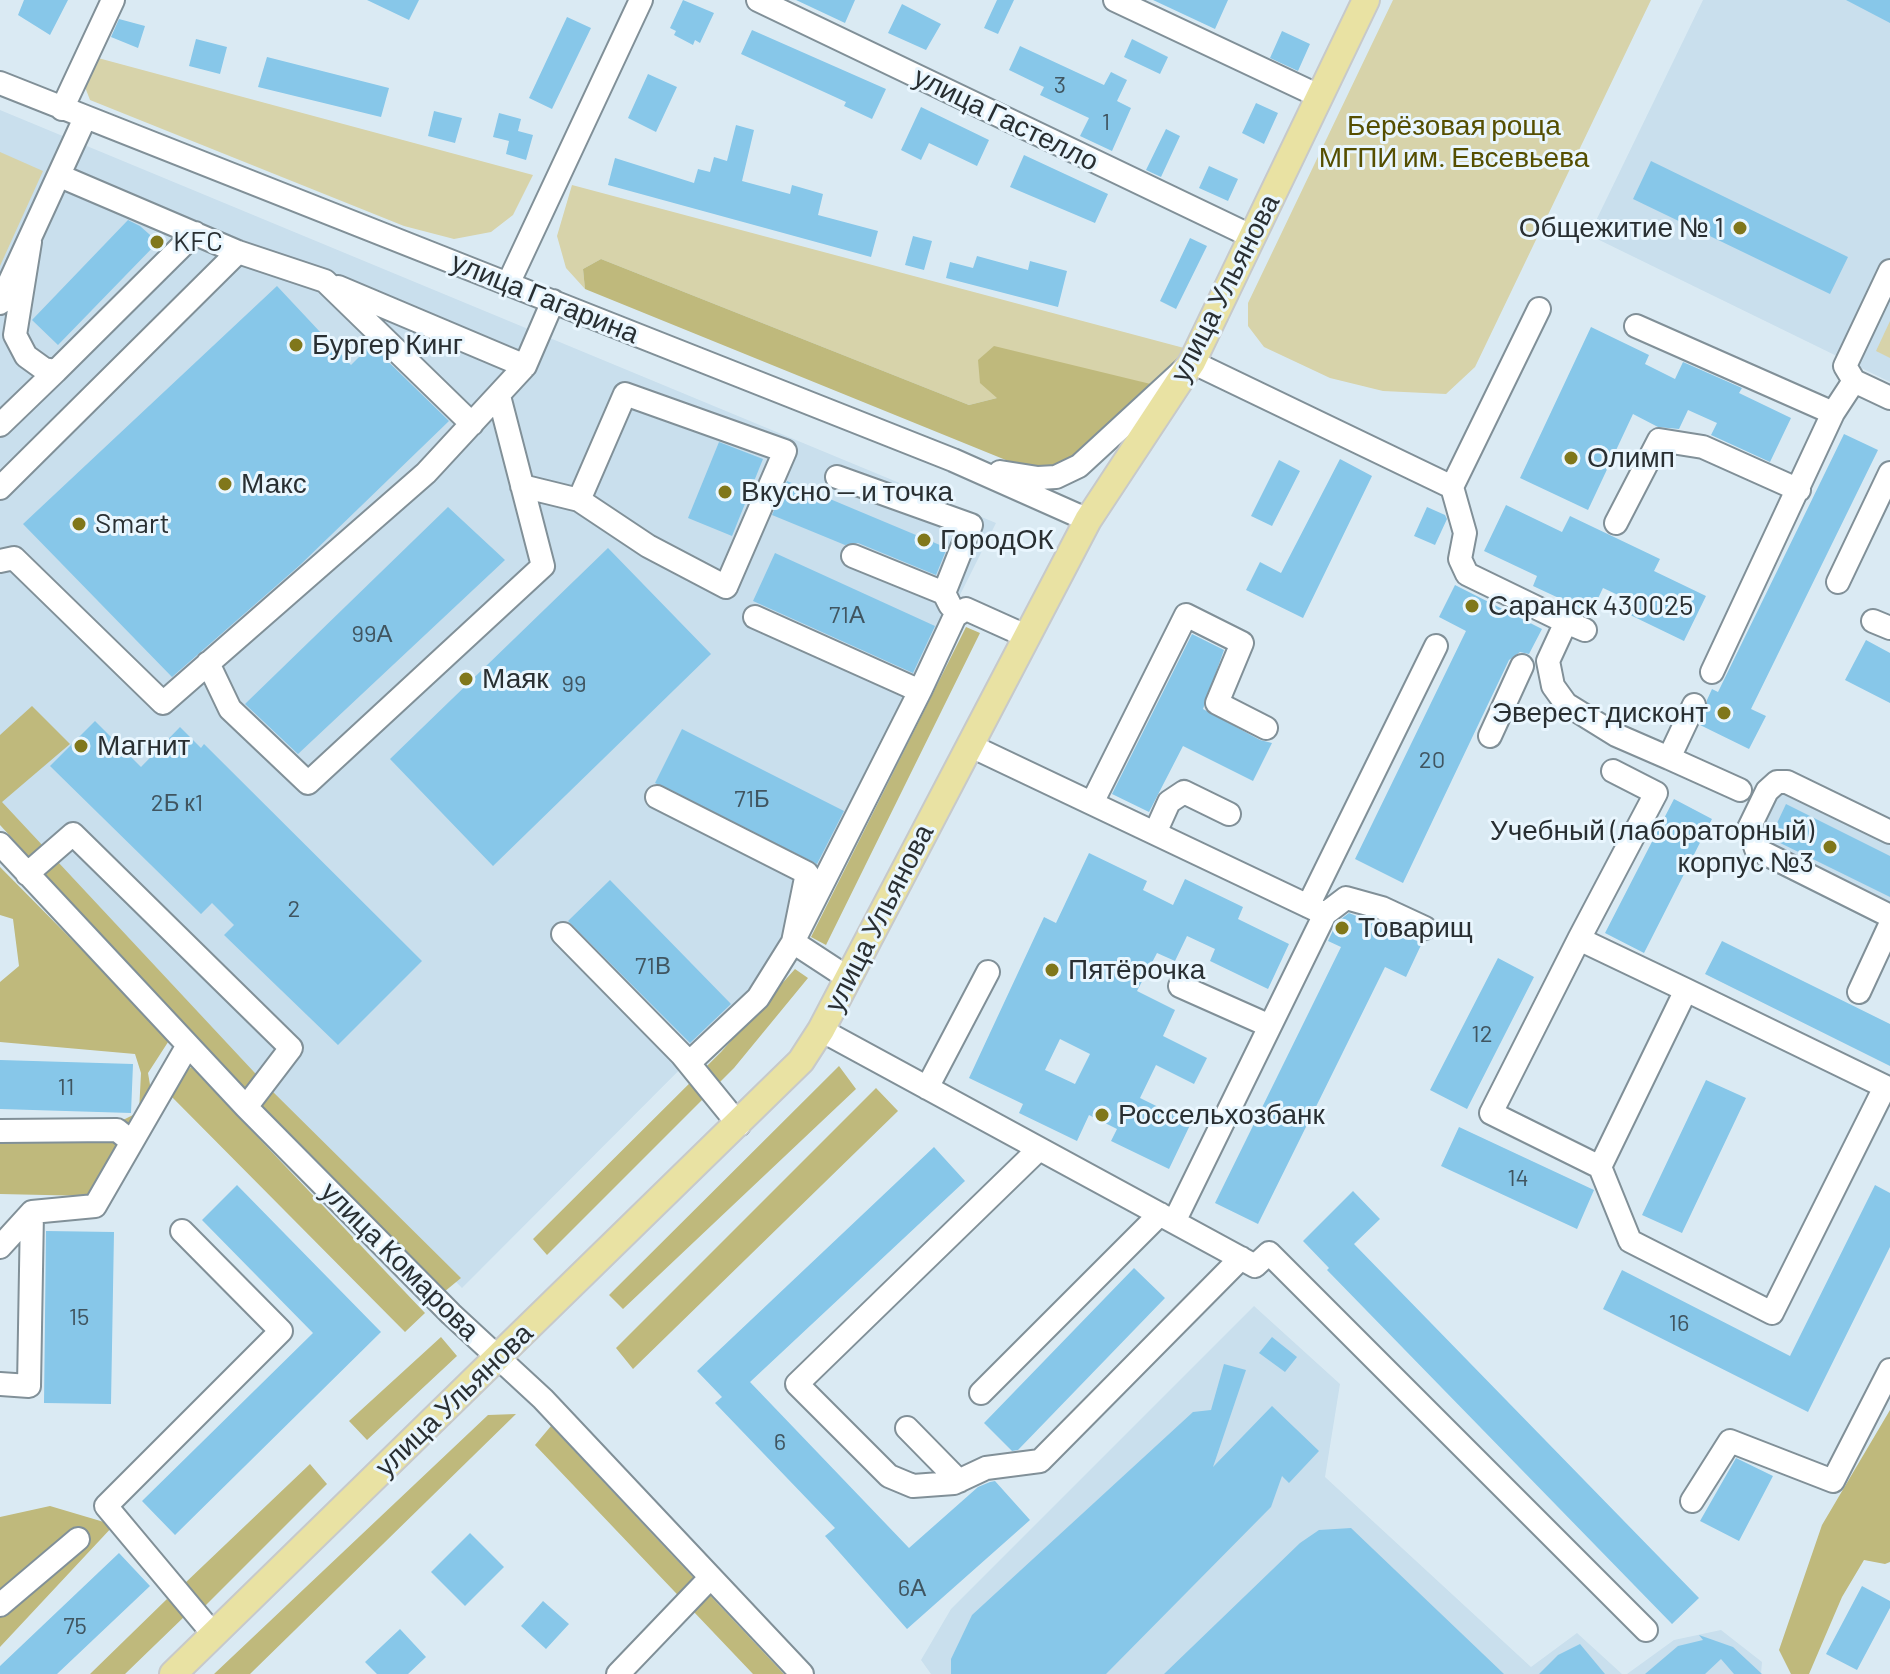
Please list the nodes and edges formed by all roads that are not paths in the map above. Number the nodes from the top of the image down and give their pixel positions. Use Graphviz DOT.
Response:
graph roads {
  1 [pos="113,0"];
  2 [pos="641,0"];
  3 [pos="758,0"];
  4 [pos="1115,0"];
  5 [pos="1366,0"];
  6 [pos="0,83"];
  7 [pos="1319,96"];
  8 [pos="62,109"];
  9 [pos="85,118"];
  10 [pos="60,176"];
  11 [pos="195,233"];
  12 [pos="1253,237"];
  13 [pos="30,242"];
  14 [pos="238,252"];
  15 [pos="1890,271"];
  16 [pos="325,281"];
  17 [pos="508,284"];
  18 [pos="553,301"];
  19 [pos="0,303"];
  20 [pos="1539,309"];
  21 [pos="1636,326"];
  22 [pos="1192,362"];
  23 [pos="525,366"];
  24 [pos="56,371"];
  25 [pos="1854,381"];
  26 [pos="499,396"];
  27 [pos="1890,398"];
  28 [pos="1833,413"];
  29 [pos="472,424"];
  30 [pos="0,425"];
  31 [pos="953,460"];
  32 [pos="1890,473"];
  33 [pos="837,477"];
  34 [pos="522,486"];
  35 [pos="1452,487"];
  36 [pos="0,488"];
  37 [pos="1799,490"];
  38 [pos="579,500"];
  39 [pos="1088,520"];
  40 [pos="1616,523"];
  41 [pos="853,556"];
  42 [pos="0,561"];
  43 [pos="1838,582"];
  44 [pos="944,593"];
  45 [pos="955,616"];
  46 [pos="755,617"];
  47 [pos="1026,636"];
  48 [pos="1436,646"];
  49 [pos="208,663"];
  50 [pos="1522,666"];
  51 [pos="1550,671"];
  52 [pos="1712,672"];
  53 [pos="920,691"];
  54 [pos="1508,697"];
  55 [pos="1694,705"];
  56 [pos="1266,728"];
  57 [pos="1490,736"];
  58 [pos="969,745"];
  59 [pos="1669,758"];
  60 [pos="1613,771"];
  61 [pos="1740,790"];
  62 [pos="657,797"];
  63 [pos="1092,803"];
  64 [pos="1229,814"];
  65 [pos="1890,832"];
  66 [pos="1155,833"];
  67 [pos="0,844"];
  68 [pos="27,874"];
  69 [pos="1317,910"];
  70 [pos="1890,916"];
  71 [pos="1890,925"];
  72 [pos="1425,928"];
  73 [pos="563,934"];
  74 [pos="1579,939"];
  75 [pos="793,942"];
  76 [pos="988,972"];
  77 [pos="848,978"];
  78 [pos="1180,986"];
  79 [pos="1686,990"];
  80 [pos="1859,992"];
  81 [pos="1270,1026"];
  82 [pos="821,1030"];
  83 [pos="188,1045"];
  84 [pos="689,1063"];
  85 [pos="927,1088"];
  86 [pos="1888,1088"];
  87 [pos="246,1107"];
  88 [pos="739,1125"];
  89 [pos="0,1131"];
  90 [pos="132,1142"];
  91 [pos="1039,1149"];
  92 [pos="1600,1167"];
  93 [pos="32,1212"];
  94 [pos="1167,1218"];
  95 [pos="182,1231"];
  96 [pos="0,1247"];
  97 [pos="1241,1258"];
  98 [pos="499,1357"];
  99 [pos="1890,1370"];
  100 [pos="0,1384"];
  101 [pos="981,1393"];
  102 [pos="907,1428"];
  103 [pos="959,1481"];
  104 [pos="1692,1501"];
  105 [pos="78,1539"];
  106 [pos="710,1578"];
  107 [pos="0,1605"];
  108 [pos="1646,1630"];
  109 [pos="214,1635"];
  110 [pos="173,1674"];
  111 [pos="618,1674"];
  112 [pos="802,1674"];
  1 -- 8 [label="street"];
  2 -- 17 [label="street"];
  3 -- 12 [label="street, улица Гастелло"];
  4 -- 7 [label="street"];
  5 -- 7 [label="main road, улица Ульянова"];
  6 -- 8 [label="street, улица Гагарина"];
  7 -- 12 [label="main road, улица Ульянова"];
  8 -- 9 [label="street, улица Гагарина"];
  9 -- 10 [label="street"];
  9 -- 17 [label="street, улица Гагарина"];
  10 -- 11 [label="street"];
  10 -- 13 [label="street"];
  11 -- 14 [label="street"];
  11 -- 24 [label="street"];
  12 -- 22 [label="main road, улица Ульянова"];
  13 -- 19 [label="street"];
  13 -- 24 [label="street"];
  14 -- 16 [label="street"];
  14 -- 36 [label="street"];
  15 -- 25 [label="street"];
  16 -- 23 [label="street"];
  16 -- 29 [label="street"];
  17 -- 18 [label="street, улица Гагарина"];
  18 -- 23 [label="street"];
  18 -- 31 [label="street, улица Гагарина"];
  20 -- 35 [label="street"];
  21 -- 28 [label="street"];
  22 -- 31 [label="street"];
  22 -- 35 [label="street"];
  22 -- 39 [label="main road, улица Ульянова"];
  23 -- 26 [label="street"];
  24 -- 30 [label="street"];
  25 -- 27 [label="street"];
  25 -- 28 [label="street"];
  26 -- 29 [label="street"];
  26 -- 34 [label="street"];
  28 -- 37 [label="street"];
  29 -- 49 [label="street"];
  31 -- 39 [label="street, улица Гагарина"];
  32 -- 43 [label="street"];
  33 -- 44 [label="street"];
  34 -- 38 [label="street"];
  34 -- 49 [label="street"];
  35 -- 51 [label="street"];
  37 -- 40 [label="street"];
  37 -- 52 [label="street"];
  38 -- 38 [label="street"];
  39 -- 47 [label="main road, улица Ульянова"];
  41 -- 44 [label="street"];
  42 -- 49 [label="street"];
  44 -- 45 [label="street"];
  45 -- 47 [label="street"];
  45 -- 53 [label="street"];
  46 -- 53 [label="street"];
  47 -- 58 [label="main road, улица Ульянова"];
  48 -- 69 [label="street"];
  50 -- 54 [label="street"];
  51 -- 54 [label="street"];
  51 -- 59 [label="street"];
  53 -- 75 [label="street"];
  54 -- 57 [label="street"];
  55 -- 59 [label="street"];
  56 -- 63 [label="street"];
  58 -- 63 [label="street"];
  58 -- 77 [label="main road, улица Ульянова"];
  59 -- 61 [label="street"];
  60 -- 74 [label="street"];
  62 -- 75 [label="street"];
  63 -- 66 [label="street"];
  64 -- 66 [label="street"];
  65 -- 70 [label="street"];
  66 -- 69 [label="street"];
  67 -- 68 [label="street, улица Комарова"];
  68 -- 83 [label="street, улица Комарова"];
  68 -- 87 [label="street"];
  69 -- 72 [label="street"];
  69 -- 81 [label="street"];
  71 -- 80 [label="street"];
  73 -- 84 [label="street"];
  74 -- 79 [label="street"];
  74 -- 92 [label="street"];
  75 -- 77 [label="street"];
  75 -- 84 [label="street"];
  76 -- 85 [label="street"];
  77 -- 82 [label="main road, улица Ульянова"];
  78 -- 81 [label="street"];
  79 -- 86 [label="street"];
  79 -- 92 [label="street"];
  81 -- 94 [label="street"];
  82 -- 85 [label="street"];
  82 -- 88 [label="main road, улица Ульянова"];
  83 -- 87 [label="street, улица Комарова"];
  83 -- 90 [label="street"];
  84 -- 88 [label="street"];
  85 -- 91 [label="street"];
  86 -- 92 [label="street"];
  87 -- 98 [label="street, улица Комарова"];
  88 -- 98 [label="main road, улица Ульянова"];
  89 -- 90 [label="street"];
  90 -- 93 [label="street"];
  91 -- 94 [label="street"];
  91 -- 103 [label="street"];
  93 -- 96 [label="street"];
  93 -- 100 [label="street"];
  94 -- 97 [label="street"];
  94 -- 101 [label="street"];
  95 -- 109 [label="street"];
  97 -- 103 [label="street"];
  97 -- 108 [label="street"];
  98 -- 106 [label="street, улица Комарова"];
  98 -- 109 [label="main road, улица Ульянова"];
  99 -- 104 [label="street"];
  102 -- 103 [label="street"];
  105 -- 107 [label="street"];
  106 -- 111 [label="street"];
  106 -- 112 [label="street, улица Комарова"];
  109 -- 110 [label="main road, улица Ульянова"];
}
